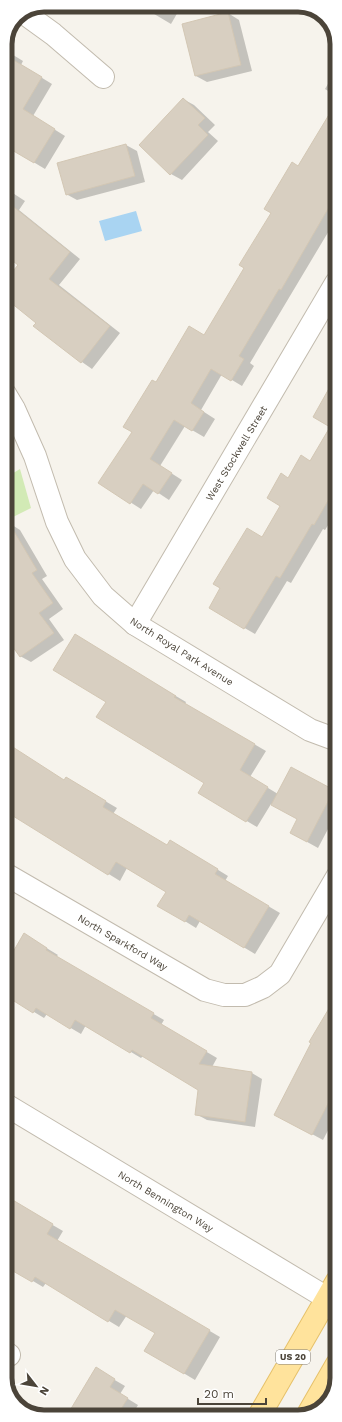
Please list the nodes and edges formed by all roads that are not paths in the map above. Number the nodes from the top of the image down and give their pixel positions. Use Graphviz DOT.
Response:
graph roads {
  1 [pos="28,16"];
  2 [pos="103,77"];
  3 [pos="330,293"];
  4 [pos="12,406"];
  5 [pos="135,624"];
  6 [pos="330,737"];
  7 [pos="12,878"];
  8 [pos="330,889"];
  9 [pos="12,1108"];
  10 [pos="330,1289"];
  11 [pos="330,1293"];
  12 [pos="330,1376"];
  13 [pos="312,1407"];
  14 [pos="262,1410"];
  1 -- 2 [label="street"];
  3 -- 5 [label="street, West Stockwell Street"];
  4 -- 5 [label="street, North Royal Park Avenue"];
  5 -- 6 [label="street, North Royal Park Avenue"];
  7 -- 8 [label="street, North Sparkford Way"];
  9 -- 10 [label="street, North Bennington Way"];
  11 -- 14 [label="main road, US 20"];
  12 -- 13 [label="main road"];
}
